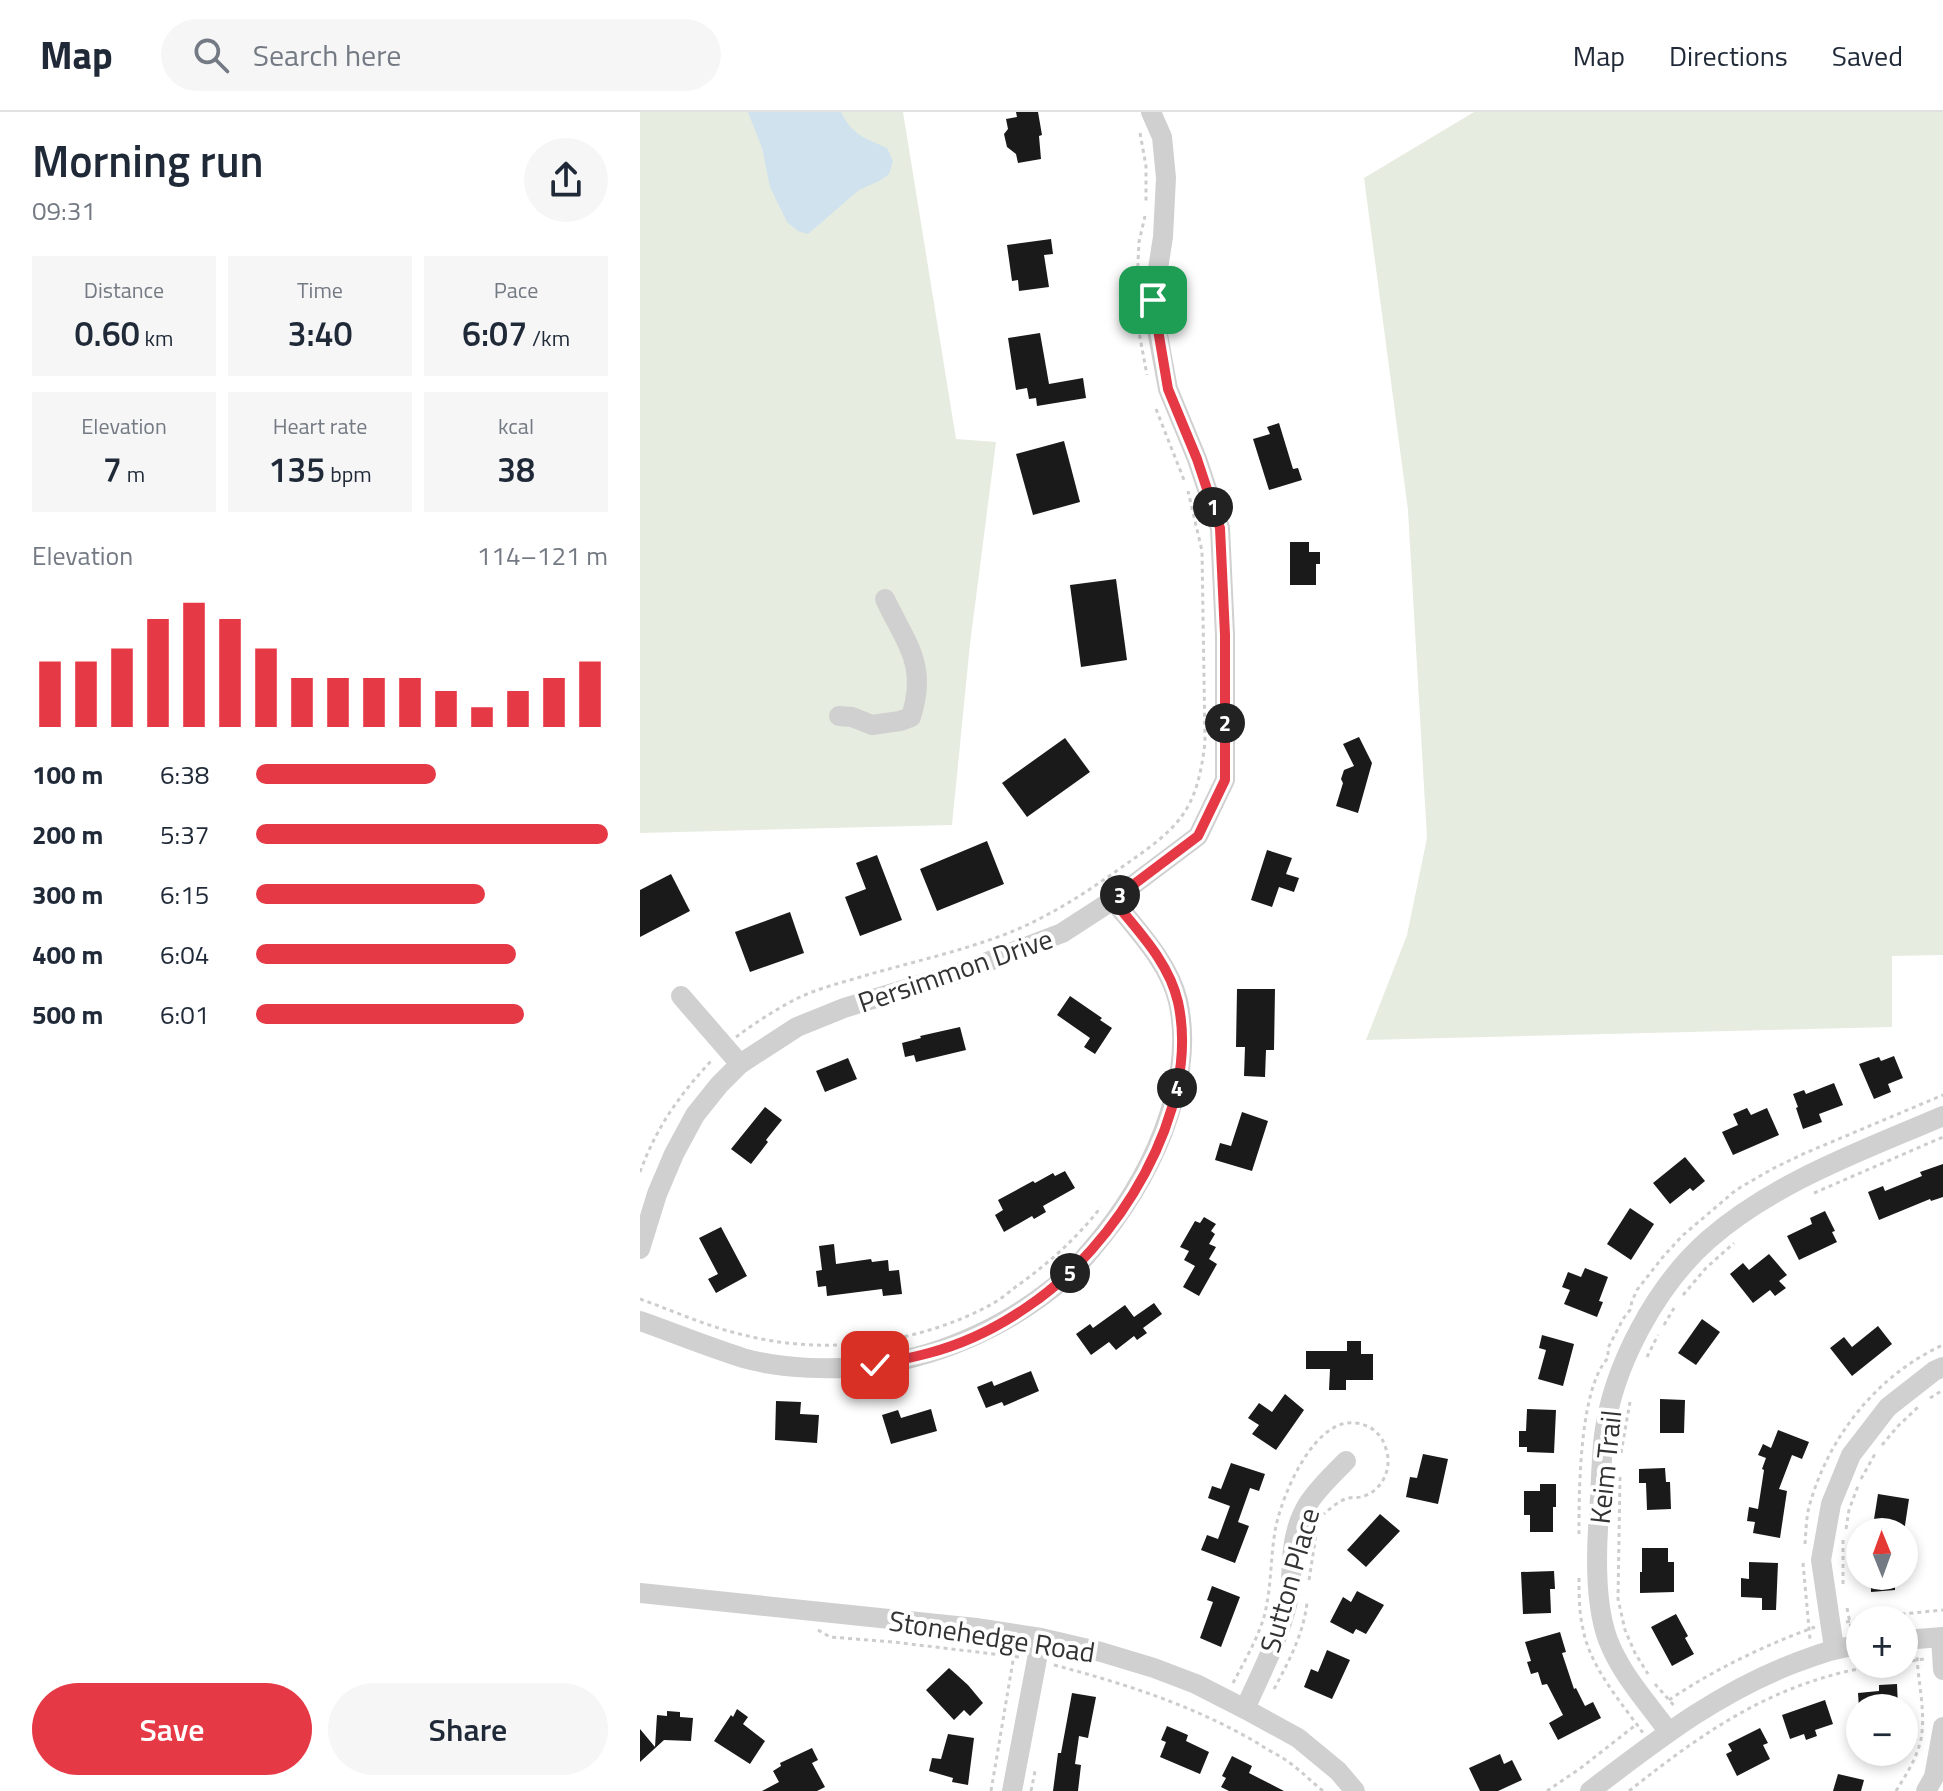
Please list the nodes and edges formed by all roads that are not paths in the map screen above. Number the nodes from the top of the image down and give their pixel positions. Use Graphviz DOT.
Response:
graph roads {
  1 [pos="1145,120"];
  2 [pos="885,599"];
  3 [pos="839,716"];
  4 [pos="1113,900"];
  5 [pos="681,996"];
  6 [pos="740,1064"];
  7 [pos="1943,1116"];
  8 [pos="640,1249"];
  9 [pos="640,1321"];
  10 [pos="1943,1367"];
  11 [pos="1346,1461"];
  12 [pos="640,1593"];
  13 [pos="1041,1638"];
  14 [pos="1846,1642"];
  15 [pos="1918,1644"];
  16 [pos="1942,1644"];
  17 [pos="1834,1648"];
  18 [pos="1943,1670"];
  19 [pos="1245,1709"];
  20 [pos="1943,1727"];
  21 [pos="1668,1731"];
  22 [pos="1012,1791"];
  23 [pos="1355,1791"];
  24 [pos="1590,1791"];
  25 [pos="1926,1791"];
  1 -- 4 [label="street, Persimmon Drive"];
  2 -- 3 [label="street"];
  4 -- 6 [label="street, Persimmon Drive"];
  4 -- 9 [label="street"];
  5 -- 6 [label="street"];
  6 -- 8 [label="street, Persimmon Drive"];
  7 -- 21 [label="street, Keim Trail"];
  10 -- 17 [label="street"];
  11 -- 19 [label="street, Sutton Place"];
  12 -- 13 [label="street, Stonehedge Road"];
  13 -- 19 [label="street, Stonehedge Road"];
  13 -- 22 [label="street"];
  14 -- 17 [label="street"];
  15 -- 16 [label="street"];
  16 -- 18 [label="street"];
  17 -- 21 [label="street"];
  19 -- 23 [label="street, Stonehedge Road"];
  20 -- 25 [label="street"];
  21 -- 24 [label="street"];
}
